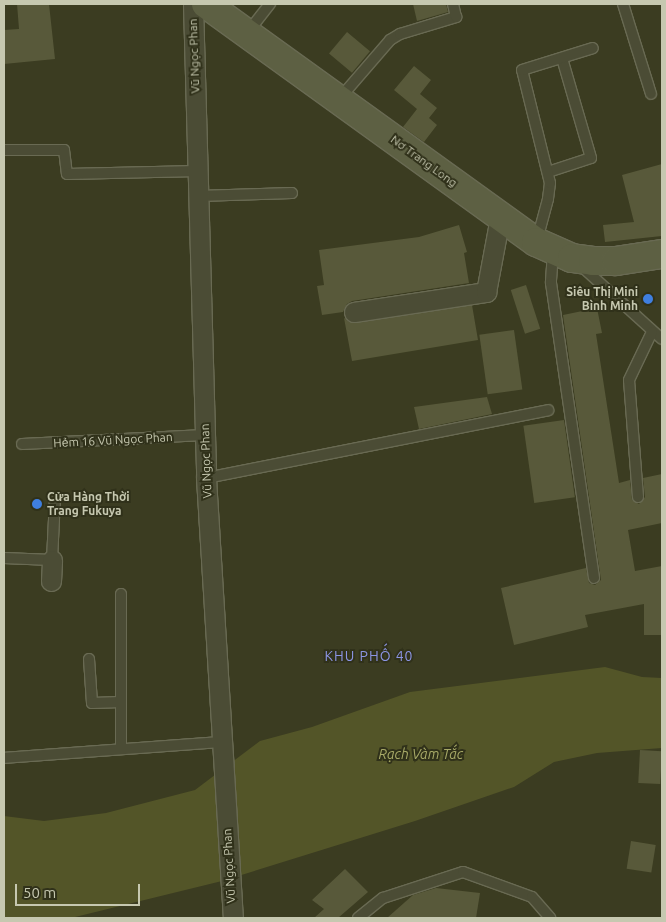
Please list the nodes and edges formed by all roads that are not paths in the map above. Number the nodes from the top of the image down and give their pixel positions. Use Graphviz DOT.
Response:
graph roads {
  1 [pos="193,4"];
  2 [pos="206,4"];
  3 [pos="270,4"];
  4 [pos="453,4"];
  5 [pos="623,4"];
  6 [pos="247,33"];
  7 [pos="593,48"];
  8 [pos="562,58"];
  9 [pos="650,94"];
  10 [pos="339,99"];
  11 [pos="4,150"];
  12 [pos="198,171"];
  13 [pos="548,172"];
  14 [pos="292,194"];
  15 [pos="198,196"];
  16 [pos="500,217"];
  17 [pos="554,250"];
  18 [pos="662,254"];
  19 [pos="354,312"];
  20 [pos="652,332"];
  21 [pos="662,339"];
  22 [pos="548,410"];
  23 [pos="205,435"];
  24 [pos="22,444"];
  25 [pos="206,478"];
  26 [pos="638,497"];
  27 [pos="54,498"];
  28 [pos="4,558"];
  29 [pos="52,560"];
  30 [pos="594,578"];
  31 [pos="51,581"];
  32 [pos="121,594"];
  33 [pos="89,659"];
  34 [pos="121,702"];
  35 [pos="121,749"];
  36 [pos="222,750"];
  37 [pos="4,758"];
  38 [pos="232,916"];
  39 [pos="358,918"];
  40 [pos="550,918"];
  1 -- 12 [label="street, Vũ Ngọc Phan"];
  2 -- 6 [label="street, Nơ Trang Long"];
  3 -- 6 [label="lane"];
  4 -- 10 [label="lane"];
  5 -- 9 [label="lane"];
  6 -- 10 [label="street, Nơ Trang Long"];
  7 -- 8 [label="lane"];
  8 -- 13 [label="lane"];
  8 -- 13 [label="lane"];
  10 -- 16 [label="street, Nơ Trang Long"];
  11 -- 12 [label="lane"];
  12 -- 15 [label="street, Vũ Ngọc Phan"];
  13 -- 17 [label="lane"];
  14 -- 15 [label="lane"];
  15 -- 23 [label="street, Vũ Ngọc Phan"];
  16 -- 17 [label="street, Nơ Trang Long"];
  16 -- 19 [label="street"];
  17 -- 18 [label="street, Nơ Trang Long"];
  17 -- 20 [label="lane"];
  17 -- 30 [label="lane"];
  20 -- 21 [label="lane"];
  20 -- 26 [label="lane"];
  22 -- 25 [label="lane"];
  23 -- 24 [label="lane, Hẻm 16 Vũ Ngọc Phan"];
  23 -- 25 [label="street, Vũ Ngọc Phan"];
  25 -- 36 [label="street, Vũ Ngọc Phan"];
  27 -- 29 [label="lane"];
  28 -- 29 [label="lane"];
  29 -- 31 [label="street"];
  32 -- 34 [label="lane"];
  33 -- 34 [label="lane"];
  34 -- 35 [label="lane"];
  35 -- 36 [label="lane"];
  35 -- 37 [label="lane"];
  36 -- 38 [label="street, Vũ Ngọc Phan"];
  39 -- 40 [label="lane"];
}
